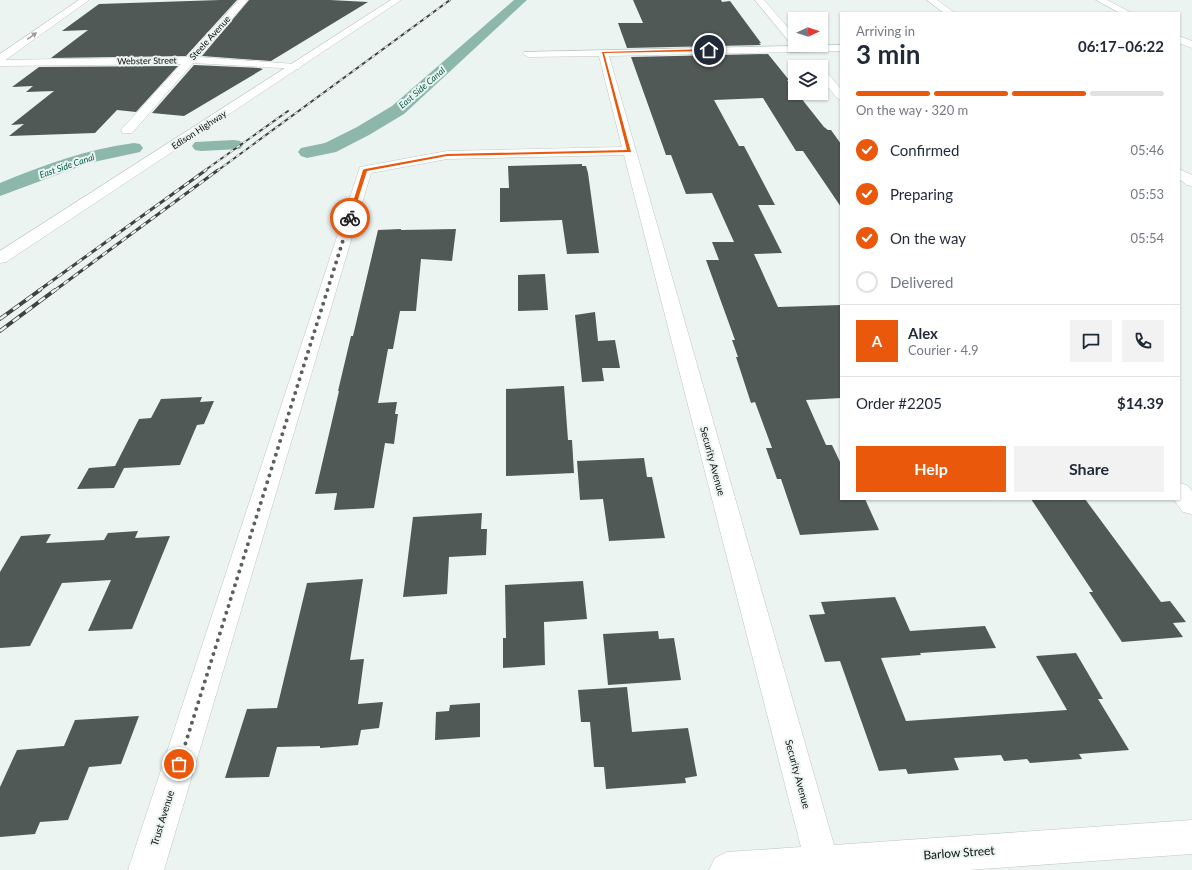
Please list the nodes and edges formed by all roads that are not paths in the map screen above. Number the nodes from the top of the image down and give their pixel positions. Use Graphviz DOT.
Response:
graph roads {
  1 [pos="85,0"];
  2 [pos="244,0"];
  3 [pos="397,0"];
  4 [pos="759,0"];
  5 [pos="931,0"];
  6 [pos="1100,0"];
  7 [pos="949,12"];
  8 [pos="1125,12"];
  9 [pos="20,31"];
  10 [pos="788,33"];
  11 [pos="788,45"];
  12 [pos="828,47"];
  13 [pos="840,48"];
  14 [pos="0,50"];
  15 [pos="603,52"];
  16 [pos="804,52"];
  17 [pos="528,54"];
  18 [pos="0,59"];
  19 [pos="190,60"];
  20 [pos="811,60"];
  21 [pos="0,63"];
  22 [pos="295,66"];
  23 [pos="828,80"];
  24 [pos="840,95"];
  25 [pos="127,130"];
  26 [pos="630,151"];
  27 [pos="1180,174"];
  28 [pos="1192,182"];
  29 [pos="0,258"];
  30 [pos="1180,492"];
  31 [pos="1192,506"];
  32 [pos="1192,837"];
  33 [pos="823,867"];
  34 [pos="146,870"];
  35 [pos="727,870"];
  18 -- 1 [label="street, one-way"];
  2 -- 19 [label="street, Steele Avenue"];
  3 -- 22 [label="street, Edison Highway"];
  4 -- 10 [label="street"];
  5 -- 7 [label="street"];
  6 -- 8 [label="street"];
  9 -- 14 [label="street"];
  11 -- 15 [label="street"];
  12 -- 13 [label="street"];
  15 -- 17 [label="street"];
  15 -- 26 [label="street, Security Avenue"];
  16 -- 20 [label="street"];
  19 -- 21 [label="street, Webster Street"];
  19 -- 22 [label="street, Webster Street"];
  19 -- 25 [label="street, Steele Avenue"];
  22 -- 29 [label="street, Edison Highway"];
  23 -- 24 [label="street"];
  26 -- 33 [label="street, Security Avenue"];
  26 -- 34 [label="street, Trust Avenue"];
  27 -- 28 [label="street"];
  30 -- 31 [label="street"];
  32 -- 33 [label="street, Barlow Street"];
  33 -- 35 [label="street, Barlow Street"];
}
